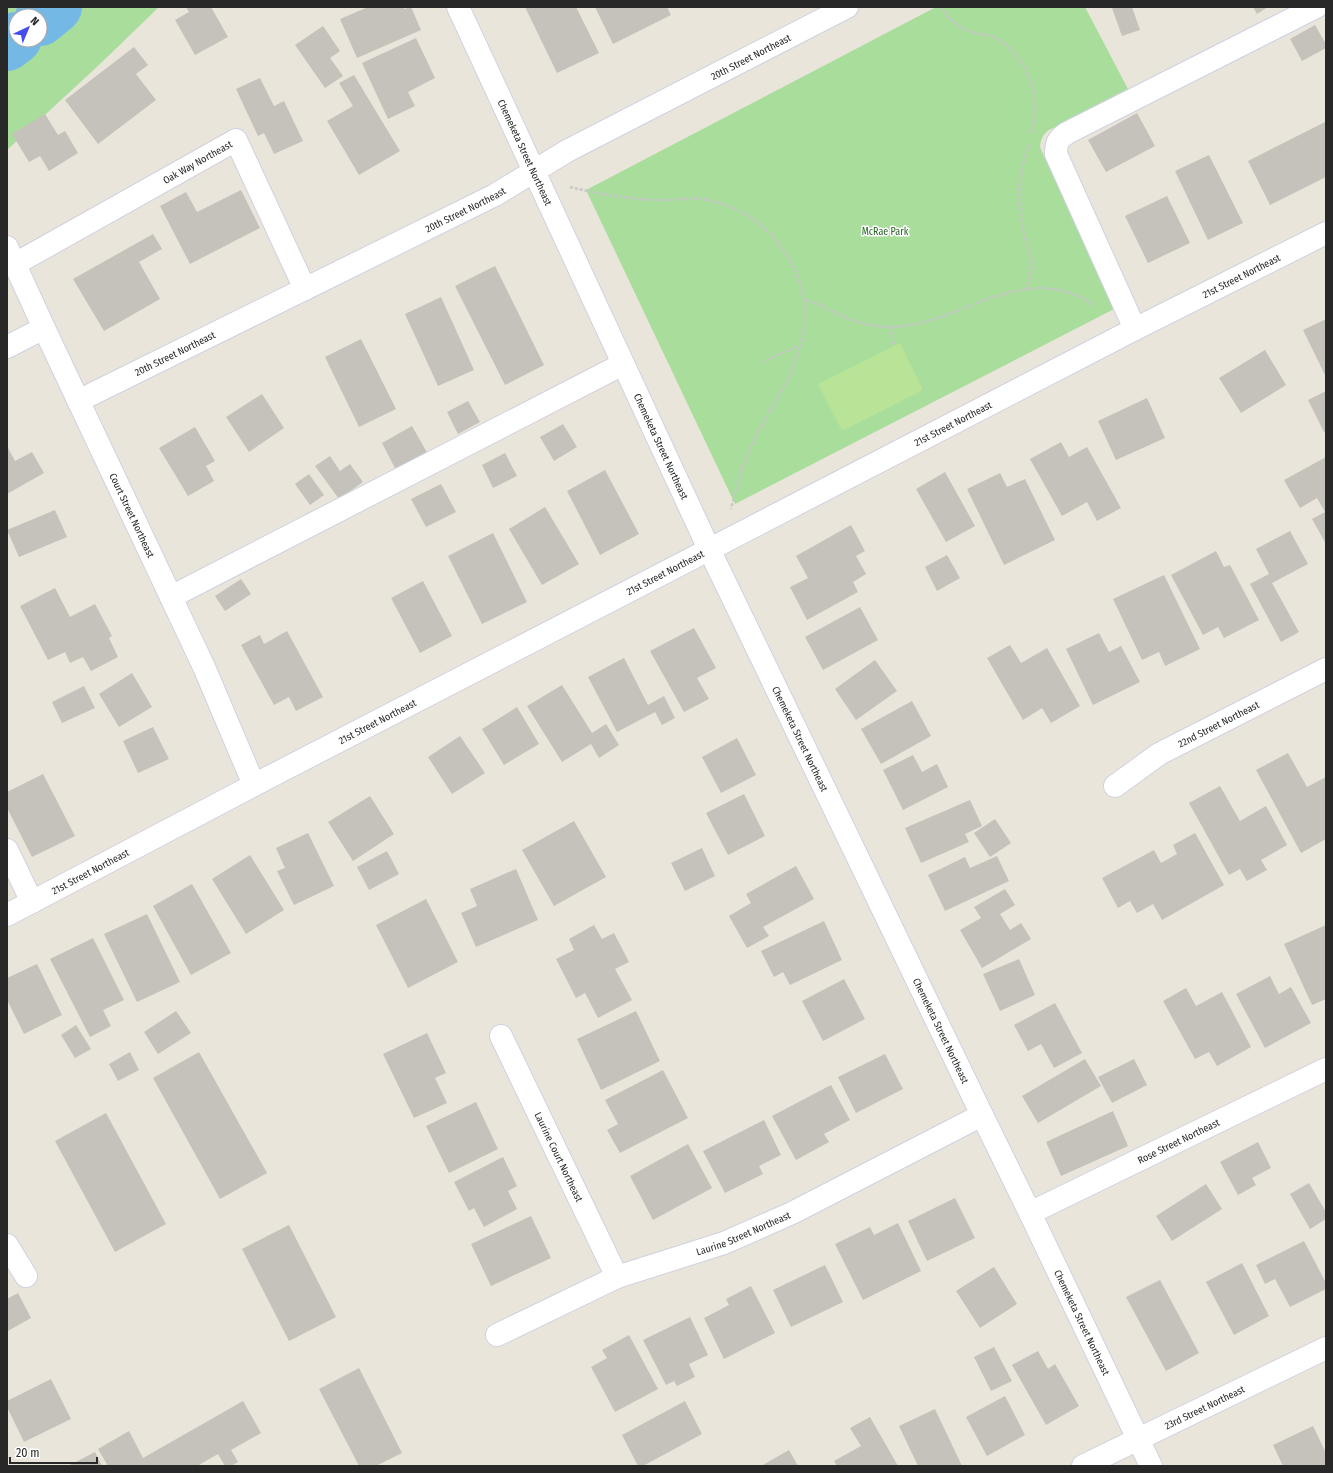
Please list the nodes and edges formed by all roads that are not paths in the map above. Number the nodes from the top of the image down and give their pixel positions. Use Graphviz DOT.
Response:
graph roads {
  1 [pos="458,7"];
  2 [pos="847,7"];
  3 [pos="1316,7"];
  4 [pos="533,171"];
  5 [pos="1326,233"];
  6 [pos="11,255"];
  7 [pos="305,289"];
  8 [pos="44,328"];
  9 [pos="1135,329"];
  10 [pos="7,347"];
  11 [pos="623,364"];
  12 [pos="78,401"];
  13 [pos="716,546"];
  14 [pos="171,597"];
  15 [pos="1326,669"];
  16 [pos="254,785"];
  17 [pos="1115,786"];
  18 [pos="7,850"];
  19 [pos="32,902"];
  20 [pos="7,915"];
  21 [pos="501,1036"];
  22 [pos="1326,1069"];
  23 [pos="982,1115"];
  24 [pos="1030,1213"];
  25 [pos="7,1245"];
  26 [pos="26,1276"];
  27 [pos="617,1277"];
  28 [pos="497,1334"];
  29 [pos="1326,1348"];
  30 [pos="1138,1440"];
  31 [pos="1083,1466"];
  32 [pos="1150,1466"];
  1 -- 4 [label="street, Chemeketa Street Northeast"];
  2 -- 4 [label="street, 20th Street Northeast"];
  3 -- 9 [label="street"];
  4 -- 7 [label="street, 20th Street Northeast"];
  4 -- 11 [label="street, Chemeketa Street Northeast"];
  5 -- 9 [label="street, 21st Street Northeast"];
  6 -- 7 [label="street, Oak Way Northeast"];
  6 -- 8 [label="street, Court Street Northeast"];
  7 -- 12 [label="street, 20th Street Northeast"];
  8 -- 10 [label="street"];
  8 -- 12 [label="street, Court Street Northeast"];
  9 -- 13 [label="street, 21st Street Northeast"];
  11 -- 13 [label="street, Chemeketa Street Northeast"];
  11 -- 14 [label="street"];
  12 -- 14 [label="street, Court Street Northeast"];
  13 -- 16 [label="street, 21st Street Northeast"];
  13 -- 23 [label="street, Chemeketa Street Northeast"];
  14 -- 16 [label="street, Court Street Northeast"];
  15 -- 17 [label="street, 22nd Street Northeast"];
  16 -- 19 [label="street, 21st Street Northeast"];
  18 -- 19 [label="street"];
  19 -- 20 [label="street, 21st Street Northeast"];
  21 -- 27 [label="street, Laurine Court Northeast"];
  22 -- 24 [label="street, Rose Street Northeast"];
  23 -- 24 [label="street, Chemeketa Street Northeast"];
  23 -- 27 [label="street, Laurine Street Northeast"];
  24 -- 30 [label="street, Chemeketa Street Northeast"];
  25 -- 26 [label="street"];
  27 -- 28 [label="street, Laurine Street Northeast"];
  29 -- 30 [label="street, 23rd Street Northeast"];
  30 -- 31 [label="street, 23rd Street Northeast"];
  30 -- 32 [label="street, Chemeketa Street Northeast"];
}
